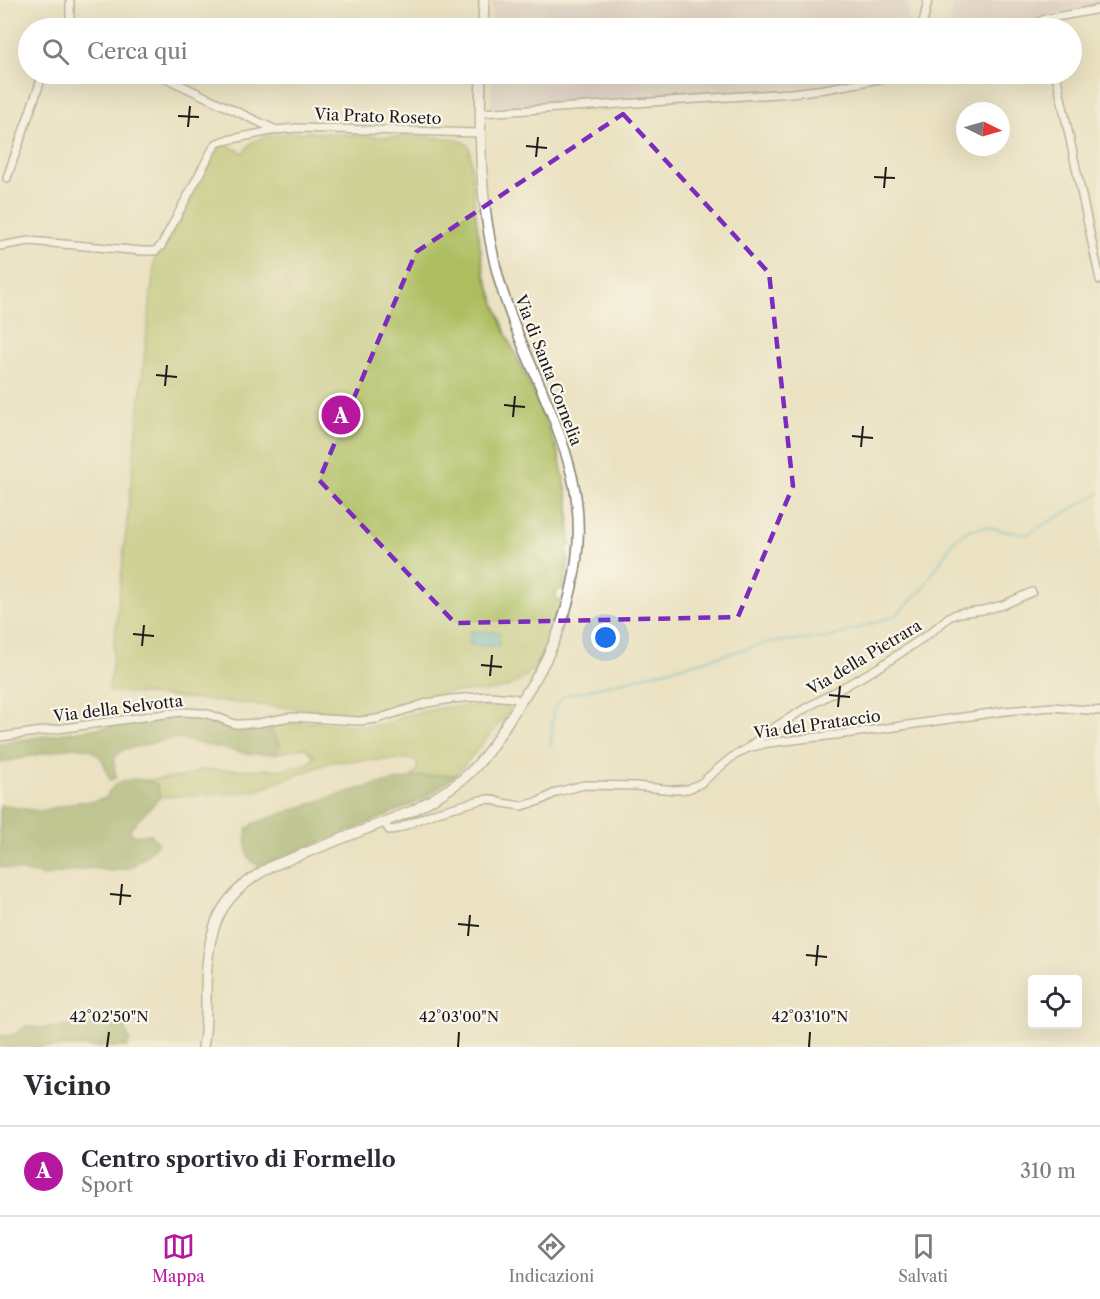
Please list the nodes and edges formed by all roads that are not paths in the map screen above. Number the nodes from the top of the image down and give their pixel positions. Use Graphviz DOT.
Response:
graph roads {
  1 [pos="70,0"];
  2 [pos="484,0"];
  3 [pos="928,0"];
  4 [pos="1100,9"];
  5 [pos="70,18"];
  6 [pos="483,18"];
  7 [pos="924,18"];
  8 [pos="1050,18"];
  9 [pos="40,84"];
  10 [pos="178,84"];
  11 [pos="481,84"];
  12 [pos="853,84"];
  13 [pos="1058,84"];
  14 [pos="480,113"];
  15 [pos="276,130"];
  16 [pos="479,133"];
  17 [pos="7,178"];
  18 [pos="0,246"];
  19 [pos="1100,280"];
  20 [pos="1032,592"];
  21 [pos="521,702"];
  22 [pos="1100,711"];
  23 [pos="0,737"];
  24 [pos="748,748"];
  25 [pos="384,822"];
  26 [pos="204,1047"];
  1 -- 5 [label="street"];
  2 -- 6 [label="street"];
  3 -- 7 [label="street"];
  4 -- 8 [label="street"];
  9 -- 17 [label="street"];
  10 -- 15 [label="street, Via Prato Roseto"];
  11 -- 14 [label="street, Via di Santa Cornelia"];
  12 -- 14 [label="street"];
  13 -- 19 [label="street"];
  14 -- 16 [label="street, Via di Santa Cornelia"];
  15 -- 16 [label="street, Via Prato Roseto"];
  15 -- 18 [label="street, Via Prato Roseto"];
  16 -- 21 [label="street, Via di Santa Cornelia"];
  20 -- 24 [label="street, Via della Pietrara"];
  21 -- 23 [label="street, Via della Selvotta"];
  21 -- 25 [label="street, Via di Santa Cornelia"];
  22 -- 24 [label="street, Via del Prataccio"];
  24 -- 25 [label="street, Via del Prataccio"];
  25 -- 26 [label="street"];
}
